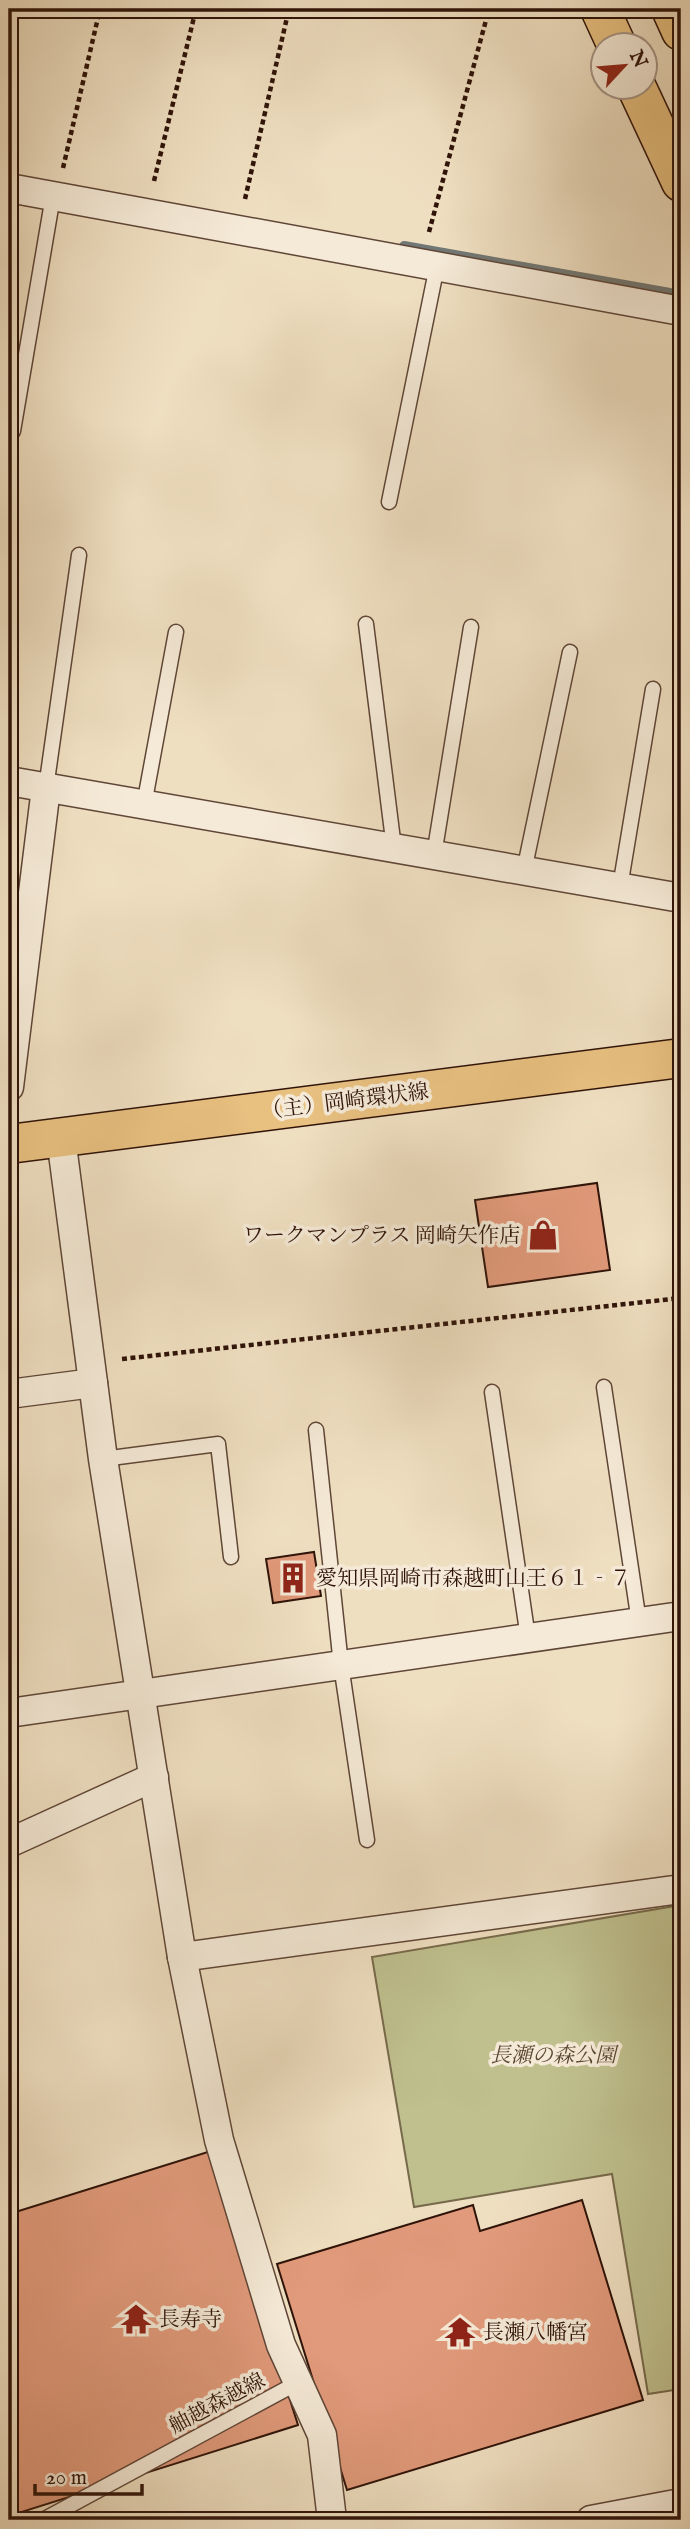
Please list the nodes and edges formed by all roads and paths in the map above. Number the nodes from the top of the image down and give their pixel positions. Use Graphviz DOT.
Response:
graph roads {
  1 [pos="100,9"];
  2 [pos="196,9"];
  3 [pos="289,9"];
  4 [pos="489,9"];
  5 [pos="600,9"];
  6 [pos="671,9"];
  7 [pos="681,31"];
  8 [pos="611,32"];
  9 [pos="643,102"];
  10 [pos="681,183"];
  11 [pos="57,186"];
  12 [pos="9,188"];
  13 [pos="151,191"];
  14 [pos="243,208"];
  15 [pos="429,265"];
  16 [pos="681,311"];
  17 [pos="13,431"];
  18 [pos="389,502"];
  19 [pos="79,555"];
  20 [pos="366,624"];
  21 [pos="471,627"];
  22 [pos="176,632"];
  23 [pos="570,652"];
  24 [pos="653,688"];
  25 [pos="9,781"];
  26 [pos="46,788"];
  27 [pos="145,804"];
  28 [pos="394,848"];
  29 [pos="434,855"];
  30 [pos="524,871"];
  31 [pos="620,887"];
  32 [pos="681,898"];
  33 [pos="681,1058"];
  34 [pos="9,1087"];
  35 [pos="61,1138"];
  36 [pos="9,1144"];
  37 [pos="681,1298"];
  38 [pos="92,1373"];
  39 [pos="604,1387"];
  40 [pos="492,1392"];
  41 [pos="9,1394"];
  42 [pos="316,1430"];
  43 [pos="103,1459"];
  44 [pos="231,1557"];
  45 [pos="681,1616"];
  46 [pos="639,1622"];
  47 [pos="528,1638"];
  48 [pos="341,1665"];
  49 [pos="139,1695"];
  50 [pos="9,1713"];
  51 [pos="155,1777"];
  52 [pos="367,1840"];
  53 [pos="9,1843"];
  54 [pos="681,1889"];
  55 [pos="182,1957"];
  56 [pos="299,2382"];
  57 [pos="681,2503"];
  58 [pos="43,2520"];
  59 [pos="332,2520"];
  60 [pos="591,2520"];
  1 -- 11 [label="path"];
  2 -- 13 [label="path"];
  3 -- 14 [label="path"];
  4 -- 15 [label="path"];
  5 -- 8 [label="main road"];
  6 -- 7 [label="main road"];
  9 -- 10 [label="main road"];
  11 -- 12 [label="street"];
  11 -- 15 [label="street"];
  11 -- 17 [label="lane"];
  15 -- 16 [label="street"];
  15 -- 18 [label="lane"];
  19 -- 26 [label="lane"];
  20 -- 28 [label="lane"];
  21 -- 29 [label="lane"];
  22 -- 27 [label="lane"];
  23 -- 30 [label="lane"];
  24 -- 31 [label="lane"];
  25 -- 26 [label="street"];
  26 -- 27 [label="street"];
  26 -- 34 [label="street"];
  27 -- 28 [label="street"];
  28 -- 29 [label="street"];
  29 -- 30 [label="street"];
  30 -- 31 [label="street"];
  31 -- 32 [label="street"];
  33 -- 35 [label="main road, （主）岡崎環状線"];
  35 -- 36 [label="main road, （主）岡崎環状線"];
  35 -- 38 [label="street"];
  37 -- 38 [label="path"];
  38 -- 41 [label="street"];
  38 -- 43 [label="street"];
  39 -- 46 [label="lane"];
  40 -- 47 [label="lane"];
  42 -- 48 [label="lane"];
  43 -- 44 [label="lane"];
  43 -- 49 [label="street"];
  45 -- 46 [label="street"];
  46 -- 47 [label="street"];
  47 -- 48 [label="street"];
  48 -- 49 [label="street"];
  48 -- 52 [label="lane"];
  49 -- 50 [label="street"];
  49 -- 51 [label="street"];
  51 -- 53 [label="street"];
  51 -- 55 [label="street"];
  54 -- 55 [label="street"];
  55 -- 56 [label="street"];
  56 -- 58 [label="lane, 舳越森越線"];
  56 -- 59 [label="street"];
  57 -- 60 [label="street"];
}
